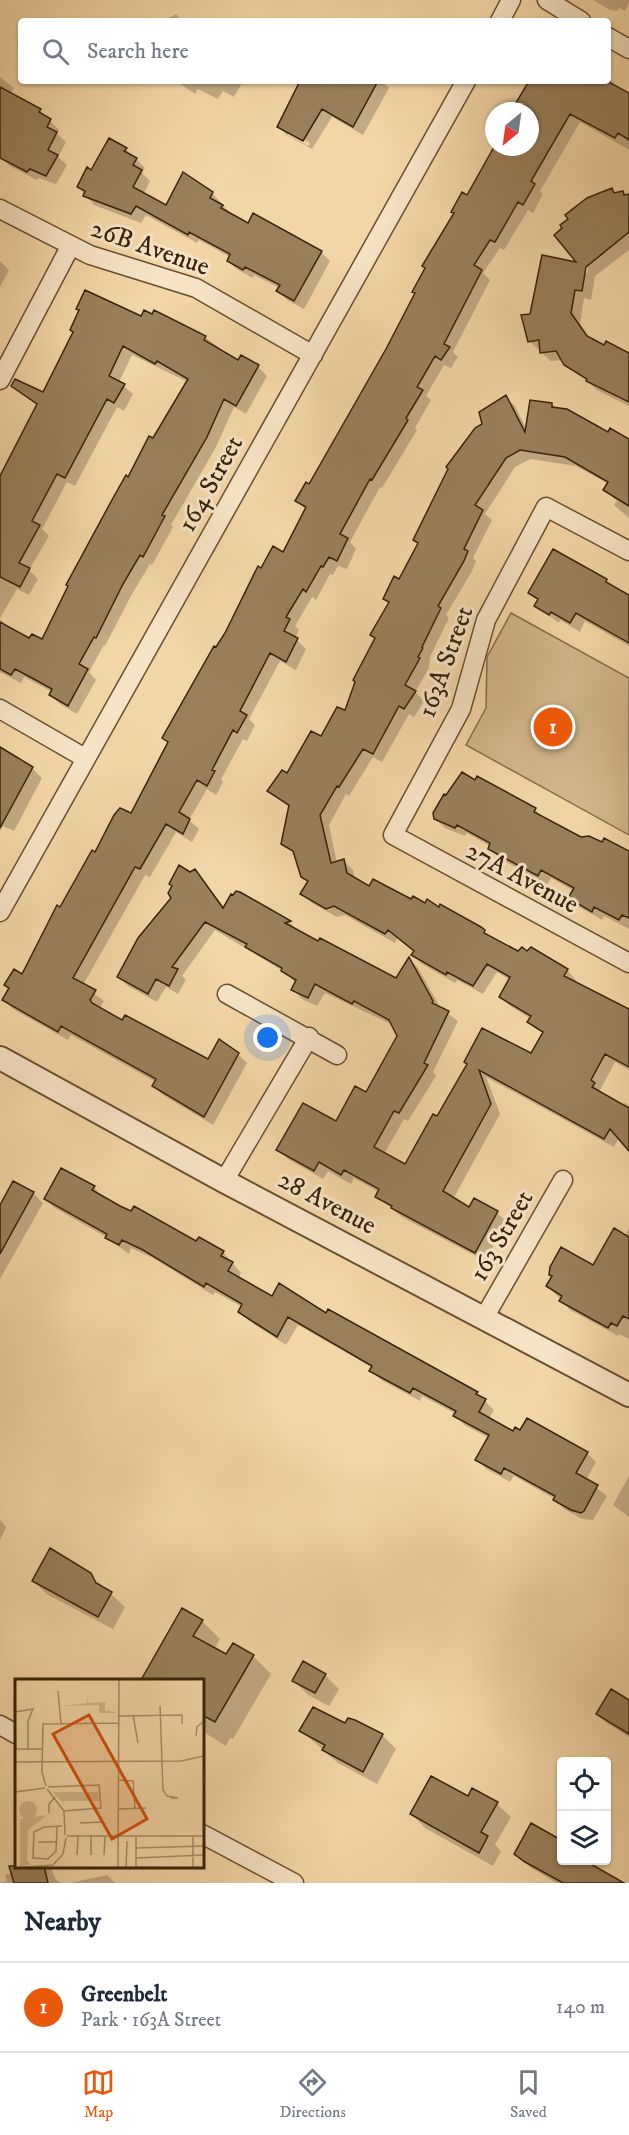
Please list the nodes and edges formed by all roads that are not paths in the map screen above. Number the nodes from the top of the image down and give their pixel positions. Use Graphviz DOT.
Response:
graph roads {
  1 [pos="511,0"];
  2 [pos="547,0"];
  3 [pos="502,18"];
  4 [pos="577,18"];
  5 [pos="611,39"];
  6 [pos="629,49"];
  7 [pos="464,84"];
  8 [pos="0,209"];
  9 [pos="70,247"];
  10 [pos="313,355"];
  11 [pos="0,380"];
  12 [pos="629,551"];
  13 [pos="0,709"];
  14 [pos="86,758"];
  15 [pos="393,835"];
  16 [pos="0,912"];
  17 [pos="629,963"];
  18 [pos="227,994"];
  19 [pos="309,1037"];
  20 [pos="337,1055"];
  21 [pos="0,1058"];
  22 [pos="563,1180"];
  23 [pos="224,1181"];
  24 [pos="484,1318"];
  25 [pos="629,1395"];
  26 [pos="0,1725"];
  27 [pos="15,1733"];
  28 [pos="204,1835"];
  29 [pos="294,1883"];
  1 -- 3 [label="street"];
  2 -- 4 [label="street"];
  5 -- 6 [label="street"];
  7 -- 10 [label="street, 164 Street"];
  8 -- 9 [label="street, 26B Avenue"];
  9 -- 10 [label="street, 26B Avenue"];
  9 -- 11 [label="street"];
  10 -- 14 [label="street, 164 Street"];
  12 -- 15 [label="street, 163A Street"];
  13 -- 14 [label="street"];
  14 -- 16 [label="street, 164 Street"];
  15 -- 17 [label="street, 27A Avenue"];
  18 -- 19 [label="street"];
  19 -- 20 [label="street"];
  19 -- 23 [label="street"];
  21 -- 23 [label="street, 28 Avenue"];
  22 -- 24 [label="street, 163 Street"];
  23 -- 24 [label="street, 28 Avenue"];
  24 -- 25 [label="street, 28 Avenue"];
  26 -- 27 [label="street"];
  28 -- 29 [label="street"];
}
